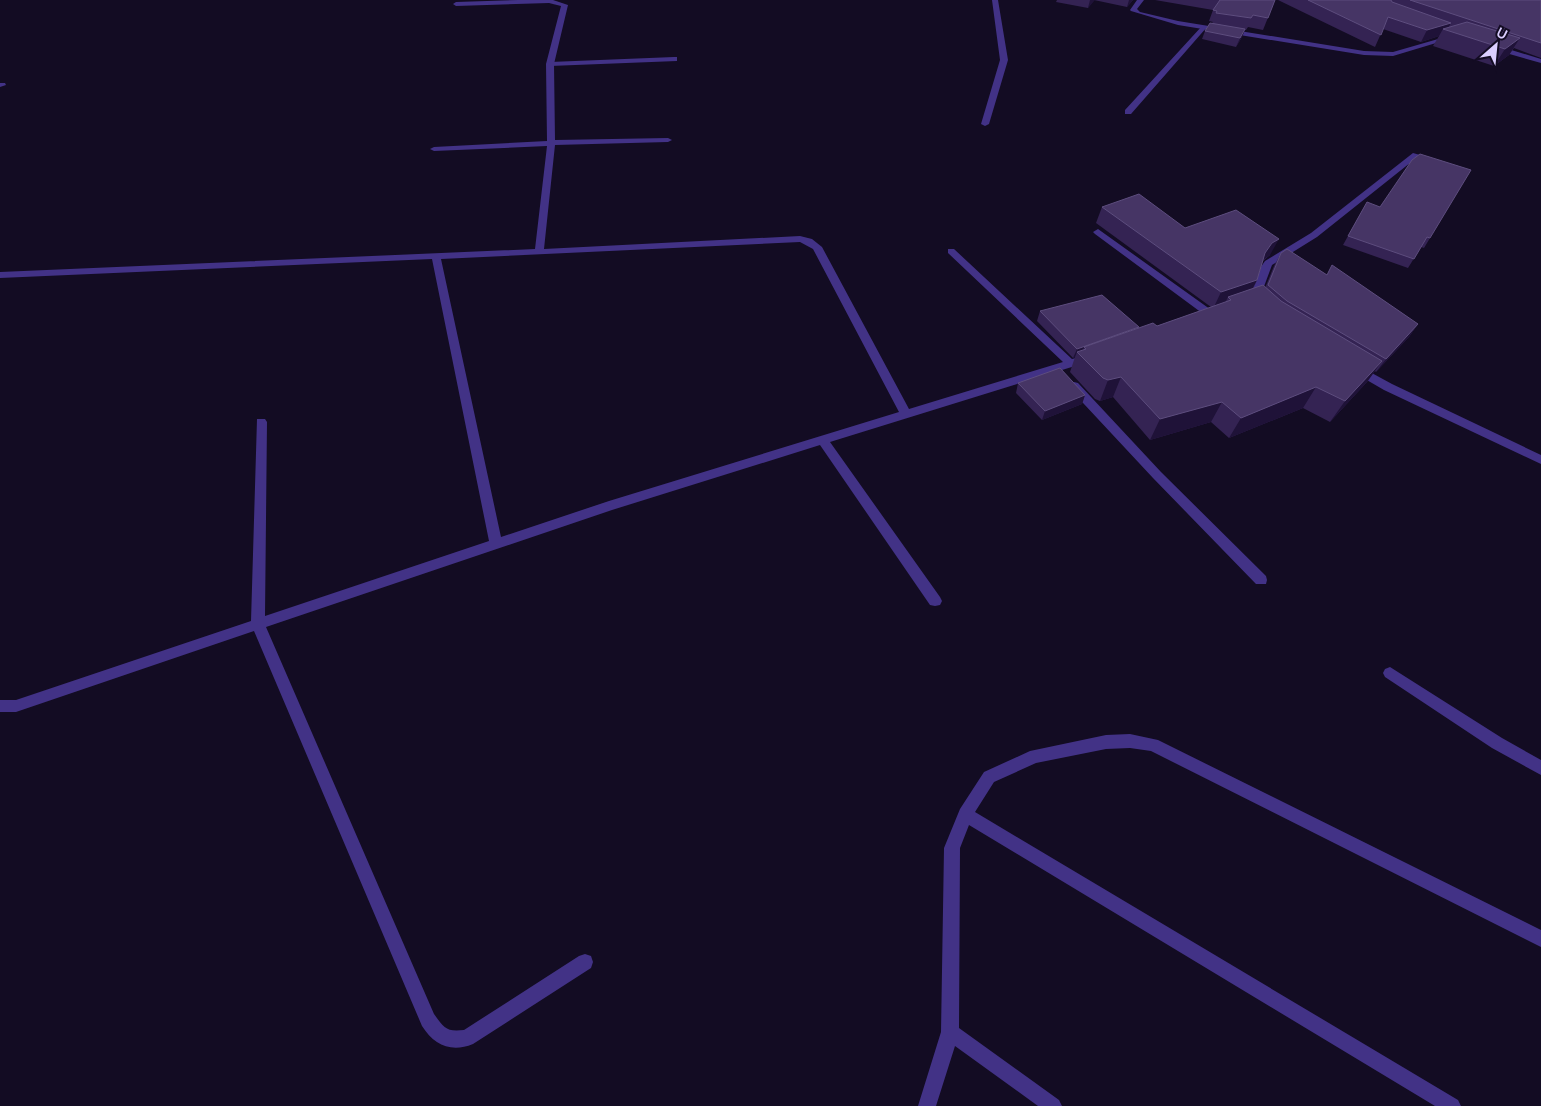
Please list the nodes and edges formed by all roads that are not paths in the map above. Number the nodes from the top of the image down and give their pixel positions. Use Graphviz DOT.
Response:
graph roads {
  1 [pos="995,0"];
  2 [pos="1141,0"];
  3 [pos="456,4"];
  4 [pos="1204,27"];
  5 [pos="1439,29"];
  6 [pos="1490,46"];
  7 [pos="674,60"];
  8 [pos="1541,61"];
  9 [pos="550,64"];
  10 [pos="1128,112"];
  11 [pos="985,124"];
  12 [pos="668,140"];
  13 [pos="551,143"];
  14 [pos="434,149"];
  15 [pos="1416,156"];
  16 [pos="1098,232"];
  17 [pos="951,251"];
  18 [pos="538,252"];
  19 [pos="436,256"];
  20 [pos="0,275"];
  21 [pos="1253,303"];
  22 [pos="1192,321"];
  23 [pos="1099,354"];
  24 [pos="1347,363"];
  25 [pos="1071,364"];
  26 [pos="1057,368"];
  27 [pos="906,415"];
  28 [pos="260,422"];
  29 [pos="823,441"];
  30 [pos="1541,460"];
  31 [pos="496,543"];
  32 [pos="1261,580"];
  33 [pos="935,601"];
  34 [pos="258,625"];
  35 [pos="1390,673"];
  36 [pos="0,706"];
  37 [pos="1541,768"];
  38 [pos="965,814"];
  39 [pos="1541,939"];
  40 [pos="585,962"];
  41 [pos="950,1032"];
  42 [pos="927,1106"];
  43 [pos="1053,1106"];
  44 [pos="1452,1106"];
  1 -- 11 [label="street"];
  2 -- 4 [label="street"];
  3 -- 9 [label="street"];
  4 -- 5 [label="street"];
  4 -- 10 [label="street"];
  6 -- 8 [label="street"];
  7 -- 9 [label="street"];
  9 -- 13 [label="street"];
  12 -- 13 [label="street"];
  13 -- 14 [label="street"];
  13 -- 18 [label="street"];
  15 -- 21 [label="street"];
  16 -- 22 [label="street"];
  17 -- 25 [label="street"];
  18 -- 19 [label="street"];
  18 -- 27 [label="street"];
  19 -- 20 [label="street"];
  19 -- 31 [label="street"];
  23 -- 25 [label="street"];
  24 -- 30 [label="street"];
  25 -- 26 [label="street"];
  26 -- 27 [label="street"];
  26 -- 32 [label="street"];
  27 -- 29 [label="street"];
  28 -- 34 [label="street"];
  29 -- 31 [label="street"];
  29 -- 33 [label="street"];
  31 -- 34 [label="street"];
  34 -- 36 [label="street"];
  34 -- 40 [label="street"];
  35 -- 37 [label="street"];
  38 -- 39 [label="street"];
  38 -- 41 [label="street"];
  38 -- 44 [label="street"];
  41 -- 42 [label="street"];
  41 -- 43 [label="street"];
}
